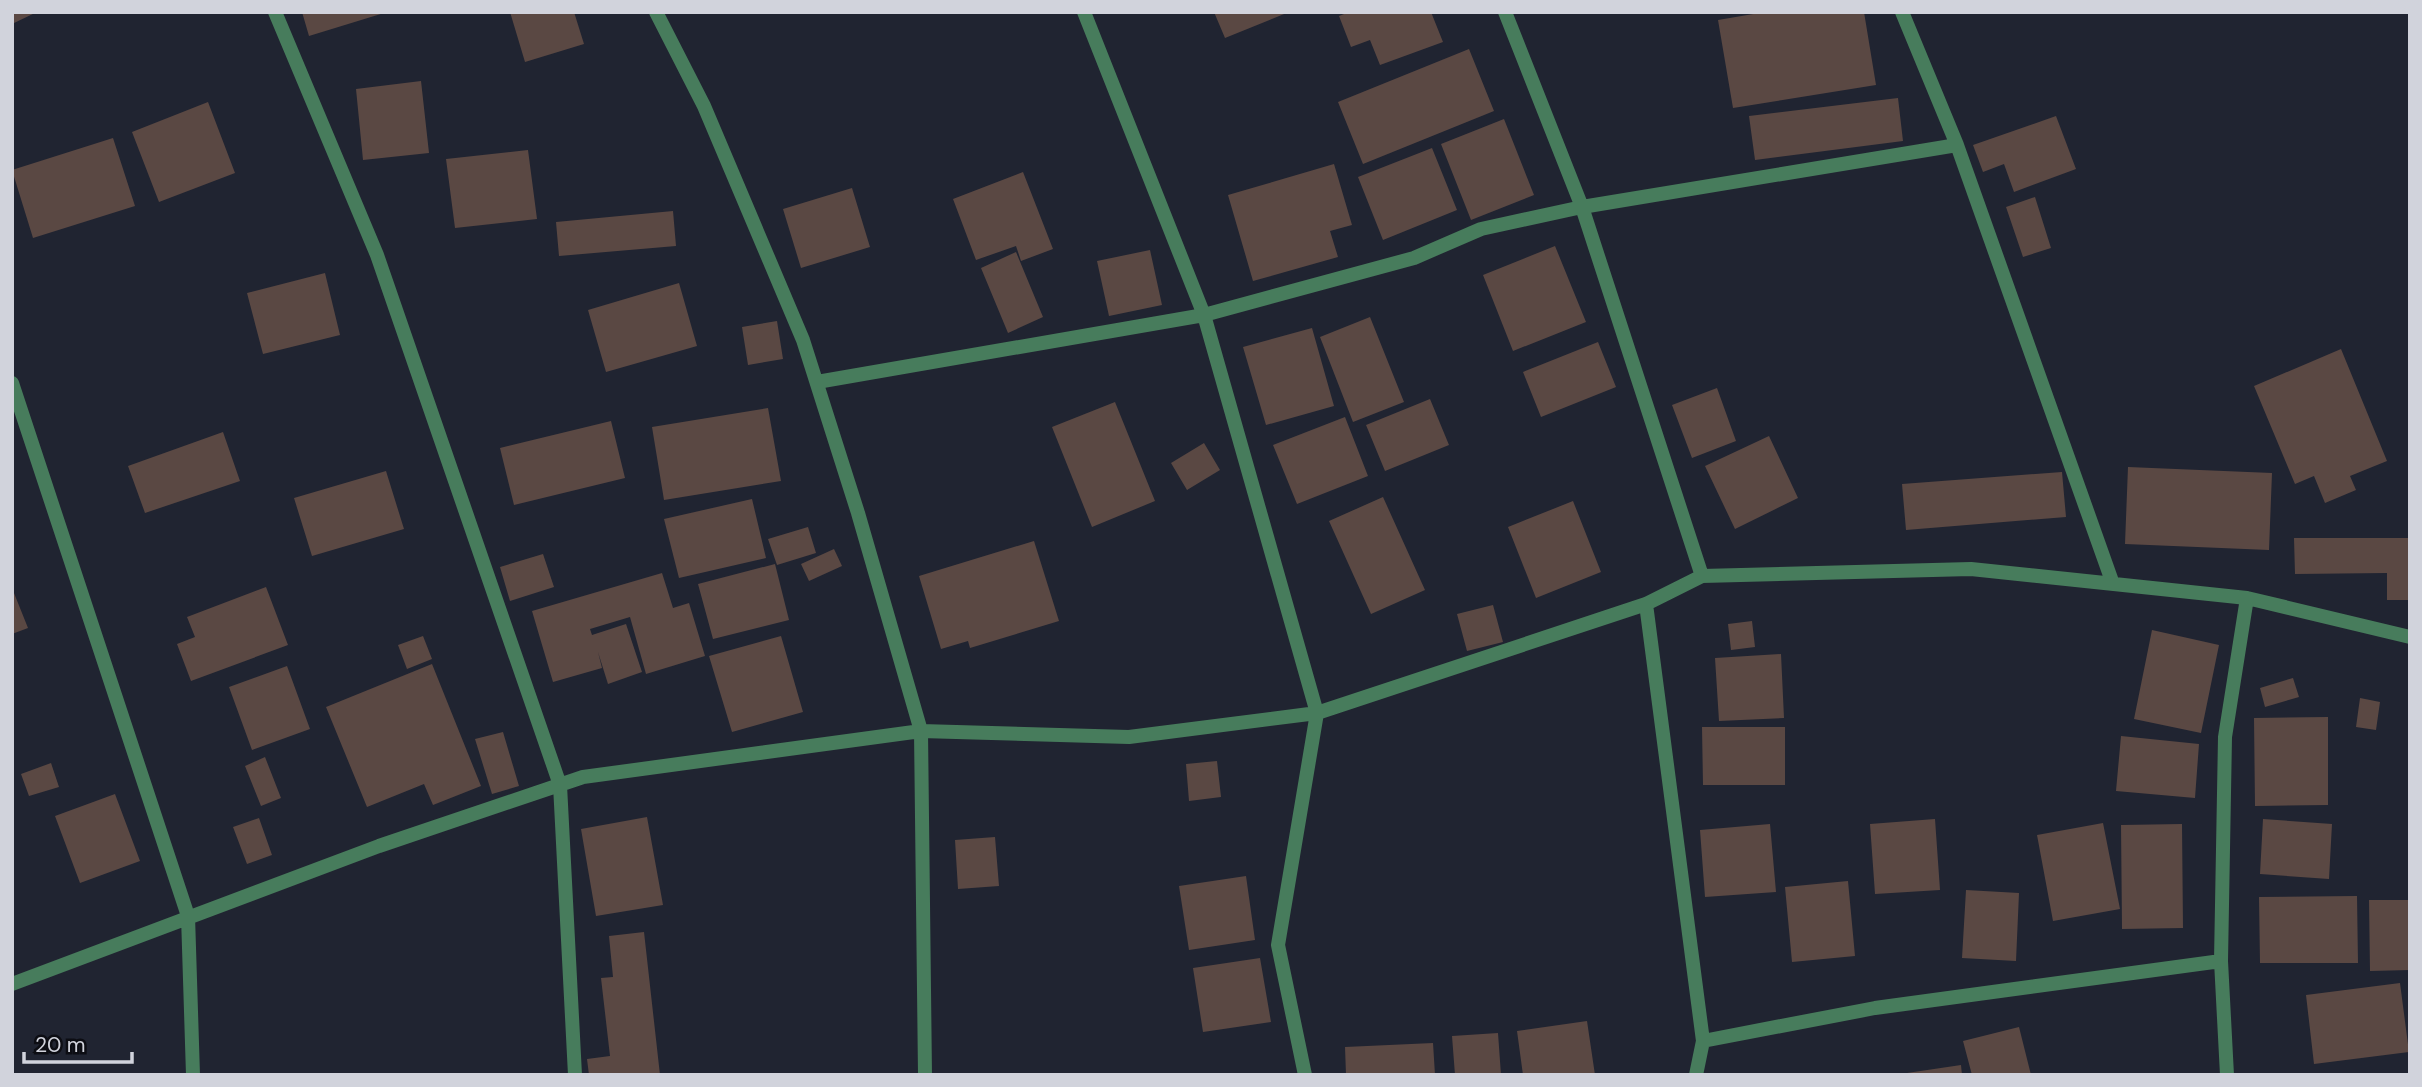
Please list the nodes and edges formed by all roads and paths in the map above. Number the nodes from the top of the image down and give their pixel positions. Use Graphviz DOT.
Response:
graph roads {
  1 [pos="275,12"];
  2 [pos="656,12"];
  3 [pos="1084,12"];
  4 [pos="1506,12"];
  5 [pos="1902,12"];
  6 [pos="1957,145"];
  7 [pos="1583,207"];
  8 [pos="1204,315"];
  9 [pos="817,382"];
  10 [pos="12,383"];
  11 [pos="1702,576"];
  12 [pos="2113,584"];
  13 [pos="2247,598"];
  14 [pos="1646,604"];
  15 [pos="2410,637"];
  16 [pos="1317,712"];
  17 [pos="921,730"];
  18 [pos="560,785"];
  19 [pos="188,916"];
  20 [pos="2221,961"];
  21 [pos="12,984"];
  22 [pos="1703,1041"];
  23 [pos="193,1075"];
  24 [pos="575,1075"];
  25 [pos="926,1075"];
  26 [pos="1305,1075"];
  27 [pos="1696,1075"];
  28 [pos="2227,1075"];
  1 -- 18 [label="street"];
  2 -- 9 [label="street"];
  3 -- 8 [label="street"];
  4 -- 7 [label="street"];
  5 -- 6 [label="street"];
  6 -- 7 [label="street"];
  6 -- 12 [label="street"];
  7 -- 8 [label="street"];
  7 -- 11 [label="street"];
  8 -- 9 [label="street"];
  8 -- 16 [label="street"];
  9 -- 17 [label="street"];
  10 -- 19 [label="street"];
  11 -- 12 [label="street"];
  11 -- 14 [label="street"];
  12 -- 13 [label="street"];
  13 -- 15 [label="street"];
  13 -- 20 [label="street"];
  14 -- 16 [label="street"];
  14 -- 22 [label="street"];
  16 -- 17 [label="street"];
  16 -- 26 [label="street"];
  17 -- 18 [label="street"];
  17 -- 25 [label="street"];
  18 -- 19 [label="street"];
  18 -- 24 [label="street"];
  19 -- 21 [label="street"];
  19 -- 23 [label="street"];
  20 -- 22 [label="street"];
  20 -- 28 [label="street"];
  22 -- 27 [label="street"];
}
